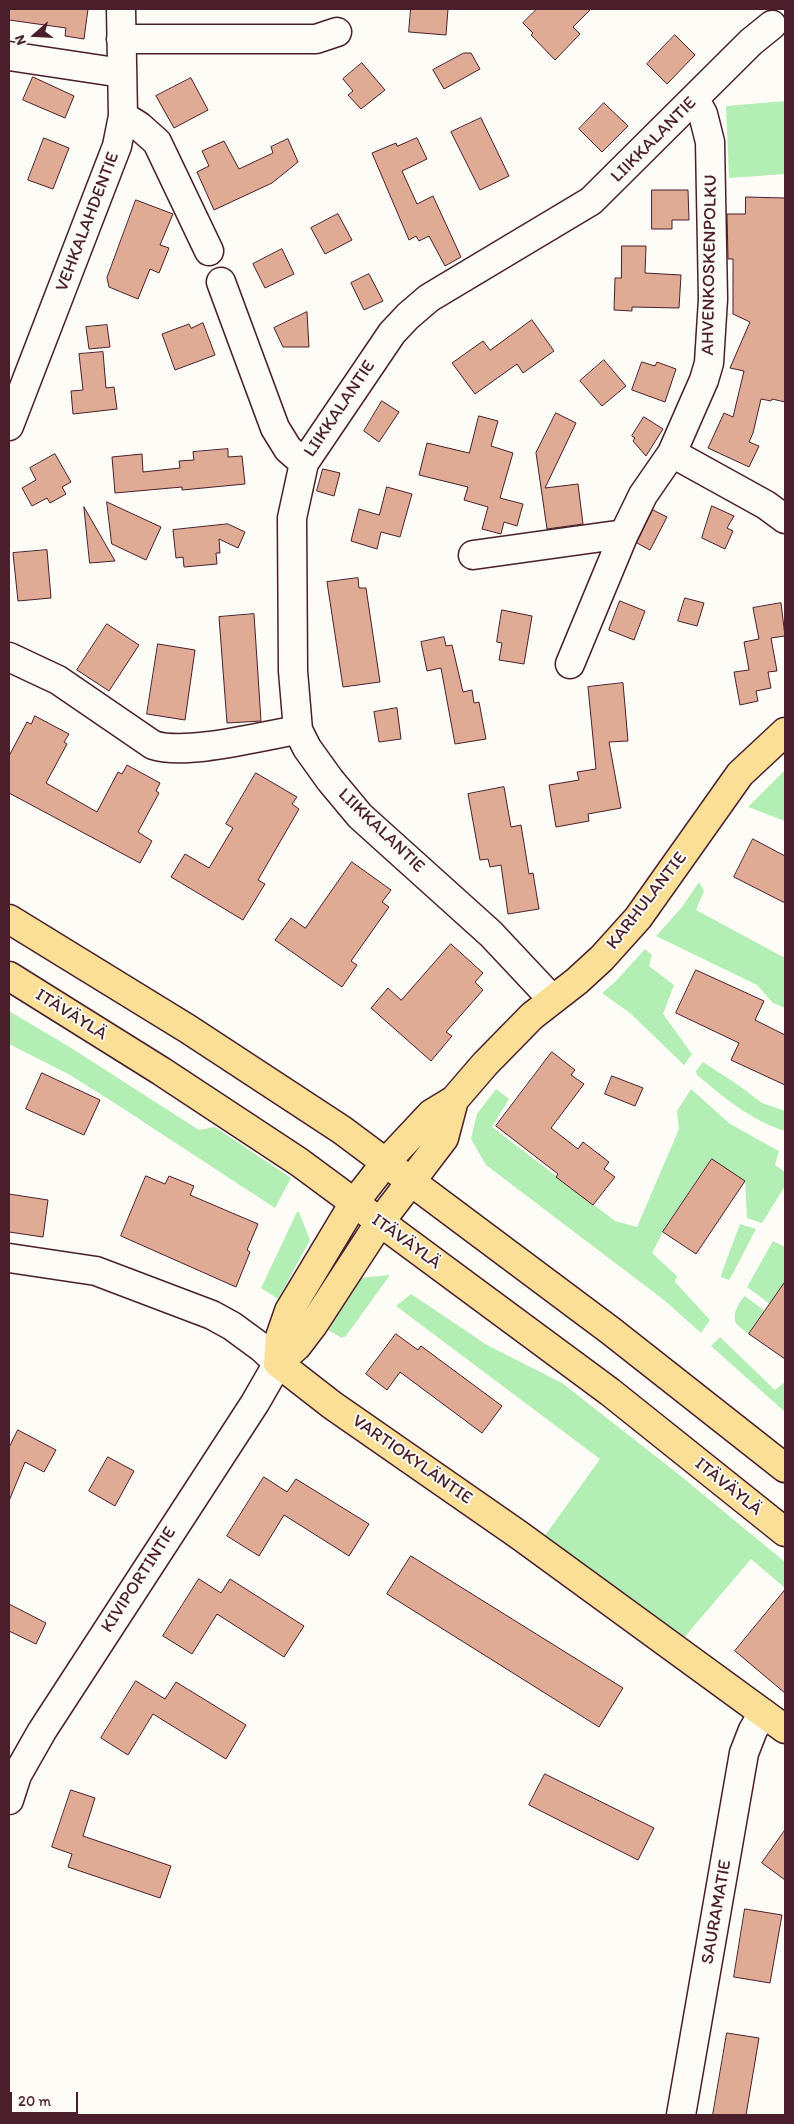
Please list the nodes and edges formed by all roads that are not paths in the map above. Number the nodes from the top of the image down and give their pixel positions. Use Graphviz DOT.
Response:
graph roads {
  1 [pos="121,9"];
  2 [pos="772,25"];
  3 [pos="337,32"];
  4 [pos="121,39"];
  5 [pos="9,56"];
  6 [pos="122,73"];
  7 [pos="695,99"];
  8 [pos="123,116"];
  9 [pos="209,251"];
  10 [pos="221,282"];
  11 [pos="9,426"];
  12 [pos="672,453"];
  13 [pos="304,463"];
  14 [pos="785,518"];
  15 [pos="624,534"];
  16 [pos="473,555"];
  17 [pos="9,657"];
  18 [pos="570,664"];
  19 [pos="298,730"];
  20 [pos="785,732"];
  21 [pos="9,919"];
  22 [pos="9,976"];
  23 [pos="552,999"];
  24 [pos="454,1100"];
  25 [pos="386,1162"];
  26 [pos="411,1180"];
  27 [pos="354,1203"];
  28 [pos="380,1222"];
  29 [pos="9,1258"];
  30 [pos="278,1363"];
  31 [pos="785,1468"];
  32 [pos="785,1532"];
  33 [pos="763,1713"];
  34 [pos="785,1728"];
  35 [pos="9,1800"];
  36 [pos="681,2115"];
  1 -- 4 [label="street, VEHKALAHDENTIE"];
  2 -- 7 [label="street, LIIKKALANTIE"];
  3 -- 4 [label="street"];
  4 -- 6 [label="street, VEHKALAHDENTIE"];
  5 -- 6 [label="street"];
  6 -- 8 [label="street, VEHKALAHDENTIE"];
  7 -- 12 [label="street, AHVENKOSKENPOLKU"];
  7 -- 13 [label="street, LIIKKALANTIE"];
  8 -- 9 [label="street"];
  8 -- 11 [label="street, VEHKALAHDENTIE"];
  10 -- 13 [label="street"];
  12 -- 14 [label="street"];
  12 -- 15 [label="street, AHVENKOSKENPOLKU"];
  13 -- 19 [label="street, LIIKKALANTIE"];
  15 -- 16 [label="street"];
  15 -- 18 [label="street, AHVENKOSKENPOLKU"];
  17 -- 19 [label="street"];
  19 -- 23 [label="street, LIIKKALANTIE"];
  20 -- 23 [label="main road, KARHULANTIE"];
  21 -- 25 [label="main road"];
  22 -- 27 [label="main road, ITÄVÄYLÄ"];
  23 -- 24 [label="main road, KARHULANTIE"];
  24 -- 25 [label="main road, KARHULANTIE"];
  24 -- 26 [label="main road, KARHULANTIE"];
  25 -- 26 [label="main road"];
  25 -- 27 [label="main road, KARHULANTIE"];
  26 -- 28 [label="main road, KARHULANTIE"];
  26 -- 31 [label="main road"];
  27 -- 28 [label="main road, ITÄVÄYLÄ"];
  27 -- 30 [label="main road, KIVIPORTINTIE"];
  28 -- 30 [label="main road, KIVIPORTINTIE"];
  28 -- 32 [label="main road, ITÄVÄYLÄ"];
  29 -- 30 [label="street, VARTIOKYLÄNTIE"];
  30 -- 33 [label="main road, VARTIOKYLÄNTIE"];
  30 -- 35 [label="street, KIVIPORTINTIE"];
  33 -- 34 [label="main road, VARTIOKYLÄNTIE"];
  33 -- 36 [label="street, SAURAMATIE"];
}
